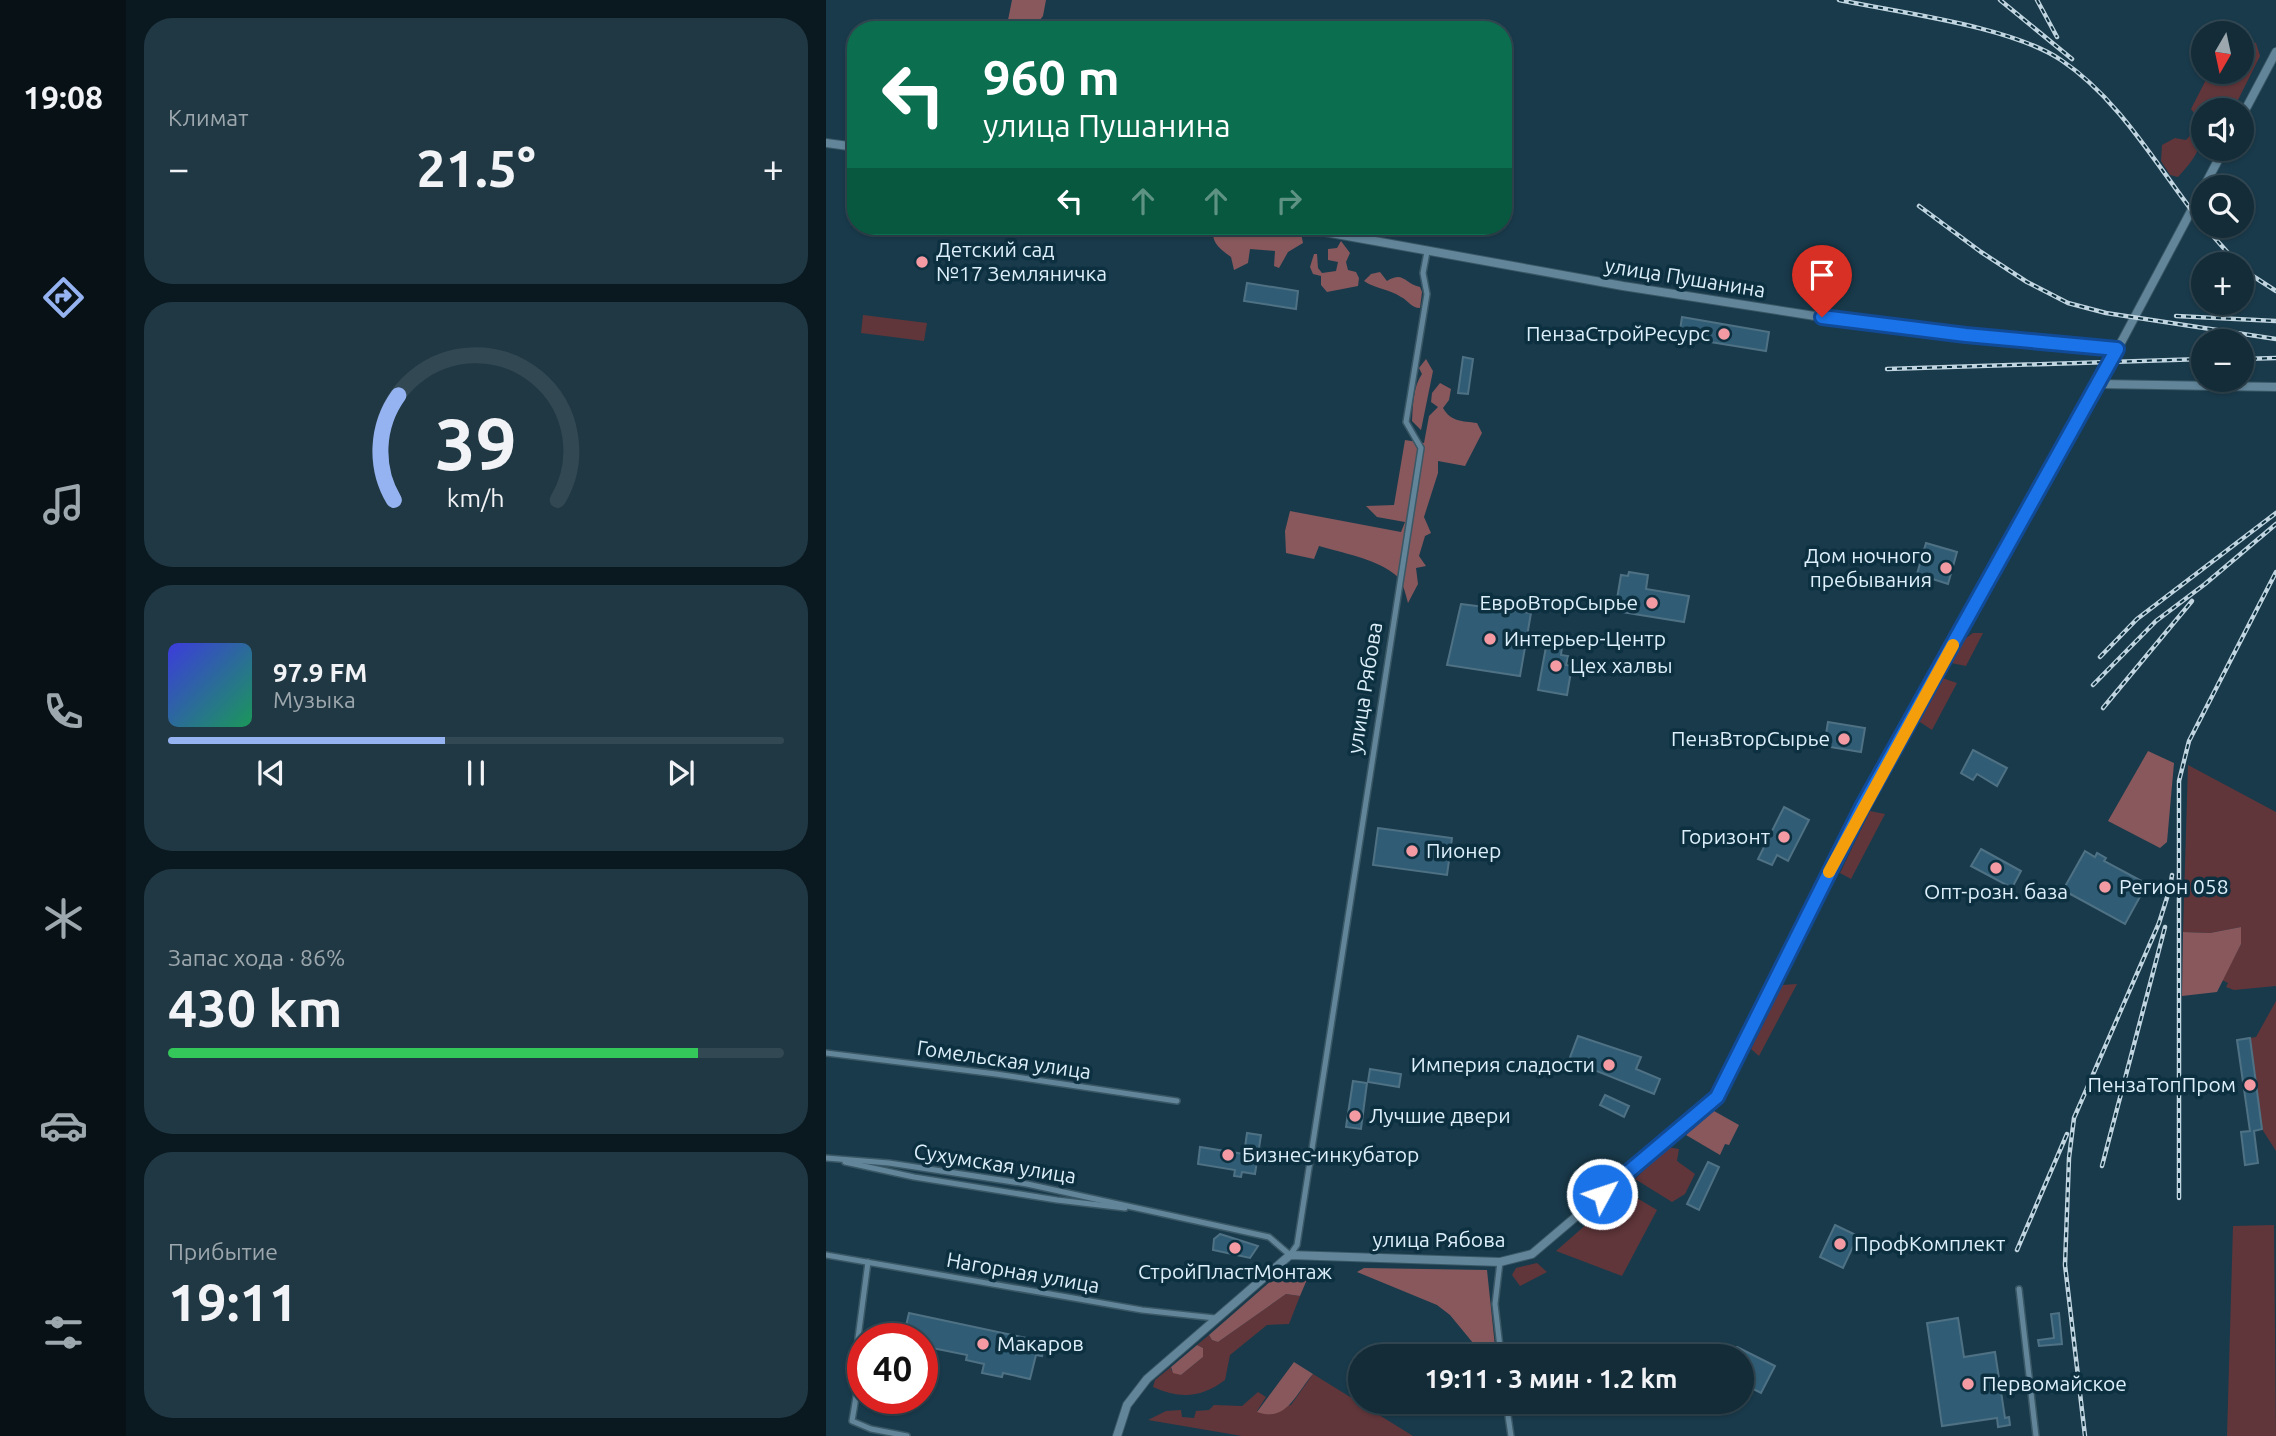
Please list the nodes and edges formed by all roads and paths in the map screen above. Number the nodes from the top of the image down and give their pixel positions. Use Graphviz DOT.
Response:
graph roads {
  1 [pos="2276,52"];
  2 [pos="2252,98"];
  3 [pos="826,143"];
  4 [pos="847,146"];
  5 [pos="2218,161"];
  6 [pos="1339,235"];
  7 [pos="1427,252"];
  8 [pos="2117,349"];
  9 [pos="2099,384"];
  10 [pos="2276,387"];
  11 [pos="826,1053"];
  12 [pos="1177,1101"];
  13 [pos="826,1158"];
  14 [pos="838,1160"];
  15 [pos="1146,1210"];
  16 [pos="826,1255"];
  17 [pos="1290,1255"];
  18 [pos="868,1262"];
  19 [pos="1500,1262"];
  20 [pos="2019,1289"];
  21 [pos="1215,1318"];
  22 [pos="1500,1344"];
  23 [pos="1508,1414"];
  24 [pos="907,1436"];
  25 [pos="1116,1436"];
  26 [pos="1511,1436"];
  27 [pos="2036,1436"];
  1 -- 2 [label="street"];
  3 -- 4 [label="street"];
  5 -- 8 [label="street, улица Рябова"];
  6 -- 7 [label="street, улица Пушанина"];
  7 -- 8 [label="street, улица Пушанина"];
  7 -- 17 [label="street, улица Рябова"];
  8 -- 9 [label="street, улица Рябова"];
  9 -- 10 [label="street"];
  9 -- 19 [label="street, улица Рябова"];
  11 -- 12 [label="street, Гомельская улица"];
  13 -- 14 [label="street, Сухумская улица"];
  14 -- 15 [label="street, Сухумская улица"];
  14 -- 15 [label="street, Сухумская улица"];
  15 -- 17 [label="street, Сухумская улица"];
  16 -- 18 [label="street, Нагорная улица"];
  17 -- 19 [label="street, улица Рябова"];
  17 -- 21 [label="street"];
  18 -- 21 [label="street, Нагорная улица"];
  18 -- 24 [label="street"];
  19 -- 22 [label="street"];
  20 -- 27 [label="street"];
  21 -- 25 [label="street"];
  23 -- 26 [label="street"];
}
